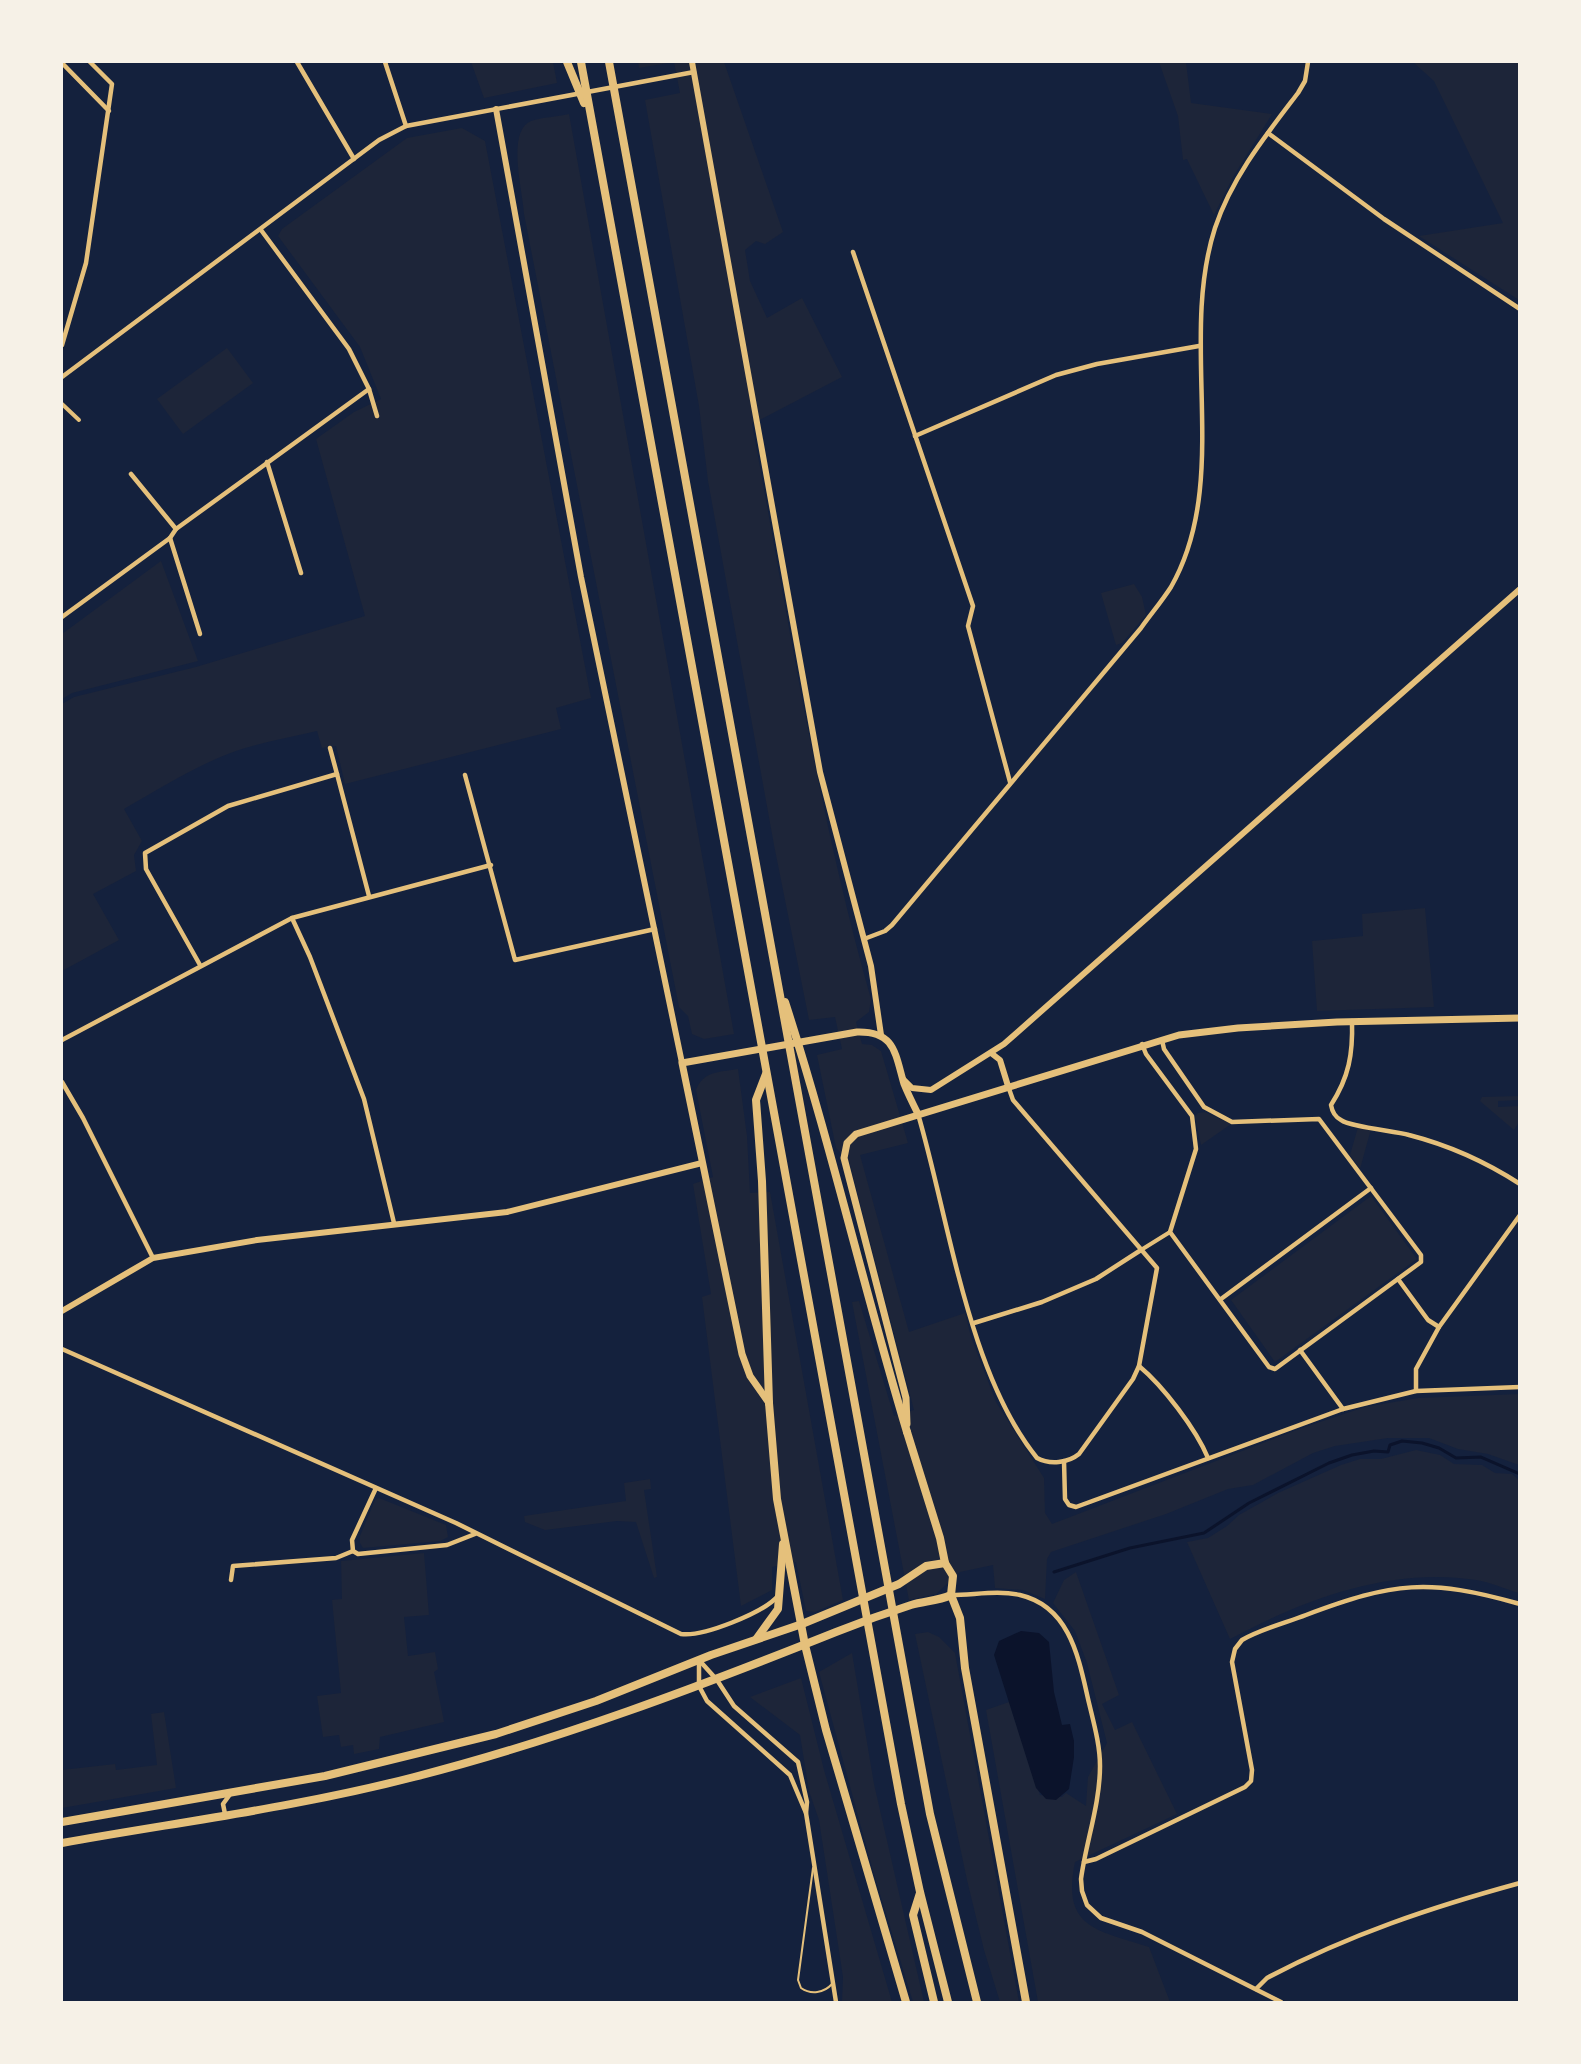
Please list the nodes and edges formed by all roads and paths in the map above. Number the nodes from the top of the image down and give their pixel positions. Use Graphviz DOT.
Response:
graph roads {
  1 [pos="90,62"];
  2 [pos="297,62"];
  3 [pos="386,62"];
  4 [pos="567,62"];
  5 [pos="581,62"];
  6 [pos="609,62"];
  7 [pos="692,62"];
  8 [pos="1308,62"];
  9 [pos="62,63"];
  10 [pos="694,72"];
  11 [pos="496,109"];
  12 [pos="109,111"];
  13 [pos="591,119"];
  14 [pos="406,126"];
  15 [pos="1268,133"];
  16 [pos="354,159"];
  17 [pos="261,230"];
  18 [pos="854,252"];
  19 [pos="1520,309"];
  20 [pos="62,345"];
  21 [pos="1199,346"];
  22 [pos="62,377"];
  23 [pos="369,389"];
  24 [pos="62,404"];
  25 [pos="377,417"];
  26 [pos="79,420"];
  27 [pos="915,436"];
  28 [pos="267,462"];
  29 [pos="131,474"];
  30 [pos="176,529"];
  31 [pos="170,538"];
  32 [pos="301,573"];
  33 [pos="1520,589"];
  34 [pos="62,617"];
  35 [pos="200,634"];
  36 [pos="330,748"];
  37 [pos="337,774"];
  38 [pos="465,775"];
  39 [pos="1010,782"];
  40 [pos="491,865"];
  41 [pos="369,896"];
  42 [pos="292,918"];
  43 [pos="655,929"];
  44 [pos="864,939"];
  45 [pos="200,965"];
  46 [pos="775,970"];
  47 [pos="1520,1018"];
  48 [pos="1352,1021"];
  49 [pos="881,1035"];
  50 [pos="1161,1039"];
  51 [pos="62,1040"];
  52 [pos="1142,1044"];
  53 [pos="991,1053"];
  54 [pos="682,1063"];
  55 [pos="766,1073"];
  56 [pos="903,1079"];
  57 [pos="62,1082"];
  58 [pos="1008,1086"];
  59 [pos="918,1114"];
  60 [pos="702,1162"];
  61 [pos="1518,1183"];
  62 [pos="1371,1188"];
  63 [pos="1520,1215"];
  64 [pos="394,1223"];
  65 [pos="1170,1232"];
  66 [pos="1141,1250"];
  67 [pos="153,1258"];
  68 [pos="1398,1280"];
  69 [pos="1221,1299"];
  70 [pos="62,1311"];
  71 [pos="974,1323"];
  72 [pos="1439,1327"];
  73 [pos="62,1349"];
  74 [pos="1300,1350"];
  75 [pos="1139,1366"];
  76 [pos="1520,1387"];
  77 [pos="1416,1391"];
  78 [pos="769,1403"];
  79 [pos="1343,1409"];
  80 [pos="907,1432"];
  81 [pos="1208,1458"];
  82 [pos="1064,1461"];
  83 [pos="376,1488"];
  84 [pos="476,1534"];
  85 [pos="784,1539"];
  86 [pos="353,1551"];
  87 [pos="945,1563"];
  88 [pos="231,1580"];
  89 [pos="781,1592"];
  90 [pos="951,1595"];
  91 [pos="1520,1604"];
  92 [pos="801,1624"];
  93 [pos="755,1640"];
  94 [pos="805,1646"];
  95 [pos="699,1660"];
  96 [pos="717,1680"];
  97 [pos="699,1686"];
  98 [pos="231,1793"];
  99 [pos="806,1813"];
  100 [pos="225,1814"];
  101 [pos="62,1822"];
  102 [pos="62,1843"];
  103 [pos="814,1862"];
  104 [pos="1084,1862"];
  105 [pos="1520,1883"];
  106 [pos="920,1892"];
  107 [pos="833,1981"];
  108 [pos="1256,1989"];
  109 [pos="836,2002"];
  110 [pos="906,2002"];
  111 [pos="934,2002"];
  112 [pos="948,2002"];
  113 [pos="977,2002"];
  114 [pos="1026,2002"];
  115 [pos="1281,2002"];
  1 -- 12 [label="street"];
  2 -- 16 [label="street"];
  3 -- 14 [label="street"];
  4 -- 13 [label="highway"];
  5 -- 13 [label="highway"];
  6 -- 46 [label="highway"];
  7 -- 10 [label="street"];
  8 -- 15 [label="street"];
  9 -- 12 [label="street"];
  10 -- 11 [label="street"];
  10 -- 44 [label="street"];
  11 -- 14 [label="street"];
  11 -- 43 [label="street"];
  12 -- 20 [label="street"];
  13 -- 55 [label="highway"];
  14 -- 16 [label="street"];
  15 -- 19 [label="street"];
  15 -- 21 [label="street"];
  16 -- 17 [label="street"];
  17 -- 22 [label="street"];
  17 -- 23 [label="street"];
  18 -- 27 [label="street"];
  21 -- 27 [label="street"];
  21 -- 39 [label="street"];
  23 -- 25 [label="street"];
  23 -- 28 [label="street"];
  24 -- 26 [label="street"];
  27 -- 39 [label="street"];
  28 -- 30 [label="street"];
  28 -- 32 [label="street"];
  29 -- 30 [label="street"];
  30 -- 31 [label="street"];
  31 -- 34 [label="street"];
  31 -- 35 [label="street"];
  33 -- 53 [label="street"];
  36 -- 37 [label="street"];
  37 -- 41 [label="street"];
  37 -- 45 [label="street"];
  38 -- 40 [label="street"];
  39 -- 44 [label="street"];
  40 -- 41 [label="street"];
  40 -- 43 [label="street"];
  41 -- 42 [label="street"];
  42 -- 45 [label="street"];
  42 -- 64 [label="street"];
  43 -- 54 [label="street"];
  44 -- 49 [label="street"];
  45 -- 51 [label="street"];
  46 -- 80 [label="highway"];
  46 -- 113 [label="highway"];
  47 -- 48 [label="main road"];
  48 -- 50 [label="main road"];
  48 -- 61 [label="street"];
  49 -- 54 [label="main road"];
  49 -- 56 [label="main road"];
  50 -- 52 [label="main road"];
  50 -- 62 [label="street"];
  52 -- 58 [label="main road"];
  52 -- 65 [label="street"];
  53 -- 56 [label="street"];
  53 -- 58 [label="street"];
  54 -- 60 [label="main road"];
  55 -- 78 [label="highway"];
  55 -- 106 [label="highway"];
  56 -- 59 [label="main road"];
  57 -- 67 [label="street"];
  58 -- 59 [label="main road"];
  58 -- 66 [label="street"];
  59 -- 71 [label="street"];
  59 -- 80 [label="main road"];
  60 -- 64 [label="street"];
  60 -- 78 [label="main road"];
  62 -- 68 [label="street"];
  62 -- 69 [label="street"];
  63 -- 72 [label="street"];
  64 -- 67 [label="street"];
  65 -- 66 [label="street"];
  65 -- 69 [label="street"];
  66 -- 71 [label="street"];
  66 -- 75 [label="street"];
  67 -- 70 [label="street"];
  68 -- 72 [label="street"];
  68 -- 74 [label="street"];
  69 -- 74 [label="street"];
  71 -- 82 [label="street"];
  72 -- 77 [label="street"];
  73 -- 83 [label="street"];
  74 -- 79 [label="street"];
  75 -- 81 [label="street"];
  75 -- 82 [label="street"];
  76 -- 77 [label="street"];
  77 -- 79 [label="street"];
  78 -- 85 [label="main road"];
  79 -- 81 [label="street"];
  80 -- 87 [label="main road"];
  81 -- 82 [label="street"];
  83 -- 84 [label="street"];
  83 -- 86 [label="street"];
  84 -- 86 [label="street"];
  84 -- 89 [label="street"];
  85 -- 89 [label="main road"];
  85 -- 92 [label="main road"];
  86 -- 88 [label="street"];
  87 -- 90 [label="main road"];
  87 -- 92 [label="main road"];
  89 -- 93 [label="main road"];
  90 -- 94 [label="main road"];
  90 -- 104 [label="street"];
  90 -- 114 [label="highway"];
  91 -- 104 [label="street"];
  92 -- 93 [label="main road"];
  92 -- 94 [label="main road"];
  93 -- 95 [label="main road"];
  94 -- 96 [label="main road"];
  94 -- 110 [label="highway"];
  95 -- 96 [label="street"];
  95 -- 97 [label="street"];
  95 -- 98 [label="main road"];
  96 -- 97 [label="main road"];
  96 -- 99 [label="street"];
  97 -- 99 [label="street"];
  97 -- 100 [label="main road"];
  98 -- 100 [label="street"];
  98 -- 101 [label="main road"];
  99 -- 103 [label="street"];
  100 -- 102 [label="main road"];
  103 -- 107 [label="street"];
  103 -- 107 [label="lane"];
  104 -- 108 [label="street"];
  105 -- 108 [label="street"];
  106 -- 111 [label="highway"];
  106 -- 112 [label="highway"];
  107 -- 109 [label="street"];
  108 -- 115 [label="street"];
}
